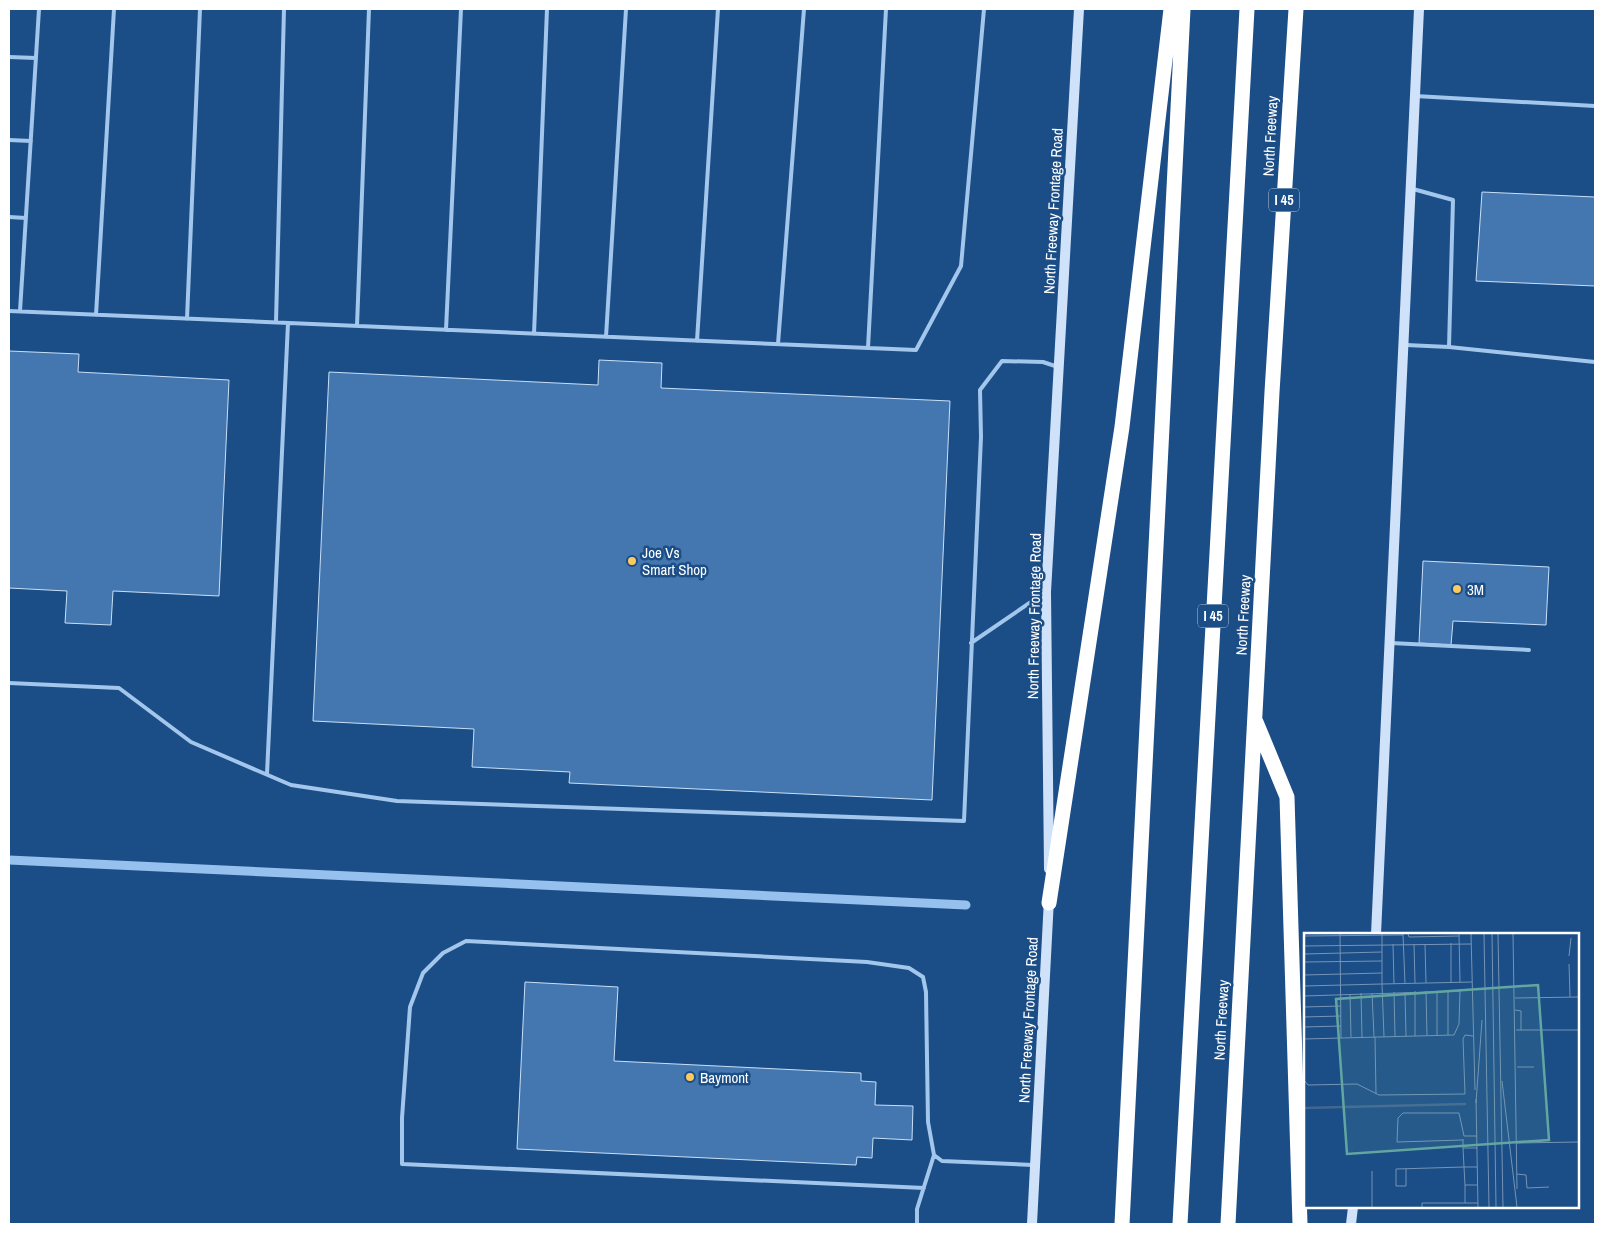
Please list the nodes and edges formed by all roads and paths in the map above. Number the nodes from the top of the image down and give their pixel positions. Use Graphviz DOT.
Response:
graph roads {
  1 [pos="40,9"];
  2 [pos="114,9"];
  3 [pos="200,9"];
  4 [pos="284,9"];
  5 [pos="369,9"];
  6 [pos="461,9"];
  7 [pos="547,9"];
  8 [pos="626,9"];
  9 [pos="718,9"];
  10 [pos="804,9"];
  11 [pos="886,9"];
  12 [pos="984,9"];
  13 [pos="1079,9"];
  14 [pos="1171,9"];
  15 [pos="1184,9"];
  16 [pos="1246,9"];
  17 [pos="1296,9"];
  18 [pos="1419,9"];
  19 [pos="9,57"];
  20 [pos="36,58"];
  21 [pos="1415,96"];
  22 [pos="1595,106"];
  23 [pos="9,140"];
  24 [pos="31,141"];
  25 [pos="1410,188"];
  26 [pos="9,217"];
  27 [pos="26,218"];
  28 [pos="9,311"];
  29 [pos="20,311"];
  30 [pos="96,315"];
  31 [pos="188,319"];
  32 [pos="276,322"];
  33 [pos="288,323"];
  34 [pos="357,326"];
  35 [pos="446,330"];
  36 [pos="534,334"];
  37 [pos="606,337"];
  38 [pos="697,341"];
  39 [pos="778,344"];
  40 [pos="1403,345"];
  41 [pos="1449,347"];
  42 [pos="868,348"];
  43 [pos="1595,362"];
  44 [pos="1059,368"];
  45 [pos="1046,592"];
  46 [pos="971,642"];
  47 [pos="1389,643"];
  48 [pos="1529,650"];
  49 [pos="9,683"];
  50 [pos="1254,718"];
  51 [pos="266,774"];
  52 [pos="1049,902"];
  53 [pos="1376,933"];
  54 [pos="934,1155"];
  55 [pos="1035,1165"];
  56 [pos="924,1188"];
  57 [pos="1353,1208"];
  58 [pos="917,1224"];
  59 [pos="1032,1224"];
  60 [pos="1122,1224"];
  61 [pos="1180,1224"];
  62 [pos="1228,1224"];
  63 [pos="1300,1224"];
  64 [pos="1351,1224"];
  1 -- 20 [label="lane"];
  2 -- 30 [label="lane"];
  3 -- 31 [label="lane"];
  4 -- 32 [label="lane"];
  5 -- 34 [label="lane"];
  6 -- 35 [label="lane"];
  7 -- 36 [label="lane"];
  8 -- 37 [label="lane"];
  9 -- 38 [label="lane"];
  10 -- 39 [label="lane"];
  11 -- 42 [label="lane"];
  12 -- 42 [label="lane"];
  13 -- 44 [label="main road, North Freeway Frontage Road"];
  14 -- 52 [label="highway"];
  15 -- 60 [label="highway"];
  16 -- 61 [label="highway, North Freeway / I 45"];
  17 -- 50 [label="highway, North Freeway / I 45"];
  18 -- 21 [label="main road"];
  19 -- 20 [label="lane"];
  20 -- 24 [label="lane"];
  21 -- 22 [label="lane"];
  21 -- 25 [label="main road"];
  23 -- 24 [label="lane"];
  24 -- 27 [label="lane"];
  25 -- 40 [label="main road"];
  25 -- 41 [label="lane"];
  26 -- 27 [label="lane"];
  27 -- 29 [label="lane"];
  28 -- 29 [label="lane"];
  29 -- 30 [label="lane"];
  30 -- 31 [label="lane"];
  31 -- 32 [label="lane"];
  32 -- 33 [label="lane"];
  33 -- 34 [label="lane"];
  33 -- 51 [label="lane"];
  34 -- 35 [label="lane"];
  35 -- 36 [label="lane"];
  36 -- 37 [label="lane"];
  37 -- 38 [label="lane"];
  38 -- 39 [label="lane"];
  39 -- 42 [label="lane"];
  40 -- 41 [label="lane"];
  40 -- 47 [label="main road"];
  41 -- 43 [label="lane"];
  44 -- 45 [label="main road, North Freeway Frontage Road"];
  44 -- 46 [label="lane"];
  45 -- 46 [label="lane"];
  45 -- 52 [label="main road, North Freeway Frontage Road"];
  46 -- 51 [label="lane"];
  47 -- 48 [label="lane"];
  47 -- 53 [label="main road"];
  49 -- 51 [label="lane"];
  50 -- 62 [label="highway, North Freeway / I 45"];
  50 -- 63 [label="highway"];
  52 -- 55 [label="main road, North Freeway Frontage Road"];
  54 -- 55 [label="lane"];
  54 -- 56 [label="lane"];
  54 -- 56 [label="lane"];
  55 -- 59 [label="main road, North Freeway Frontage Road"];
  56 -- 58 [label="lane"];
  57 -- 64 [label="main road"];
}
